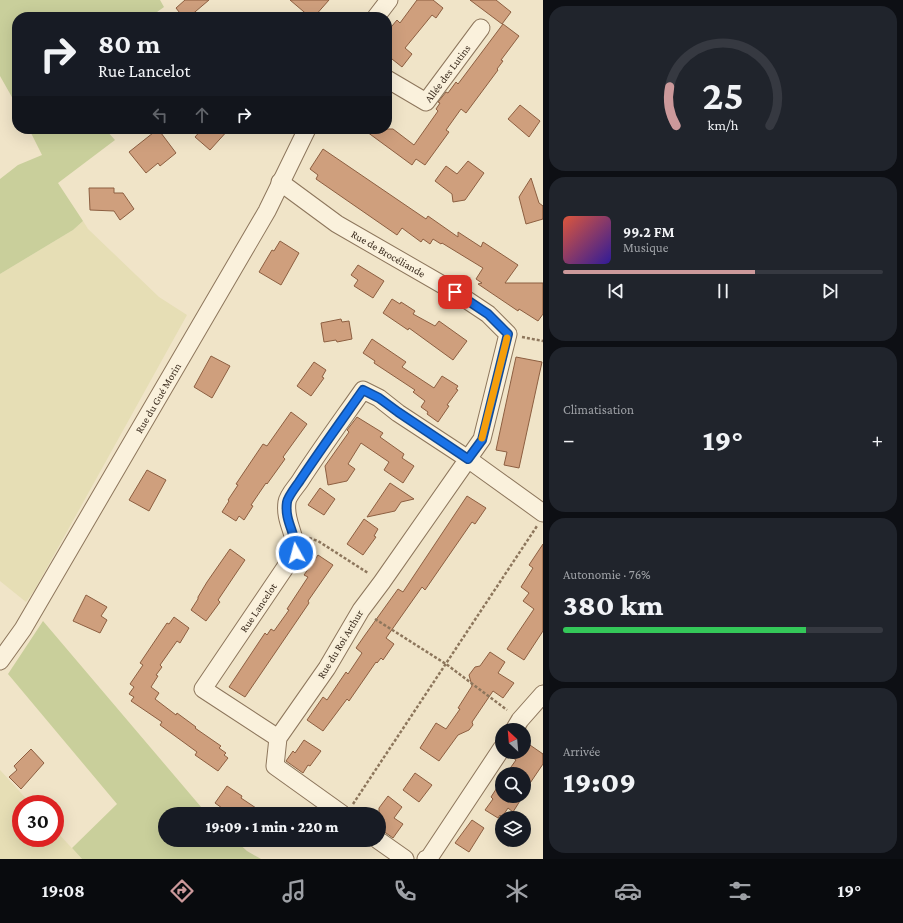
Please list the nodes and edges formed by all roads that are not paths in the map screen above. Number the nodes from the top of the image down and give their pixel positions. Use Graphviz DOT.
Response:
graph roads {
  1 [pos="389,0"];
  2 [pos="380,12"];
  3 [pos="481,28"];
  4 [pos="392,82"];
  5 [pos="304,134"];
  6 [pos="280,182"];
  7 [pos="468,459"];
  8 [pos="541,518"];
  9 [pos="0,661"];
  10 [pos="543,694"];
  11 [pos="519,723"];
  12 [pos="278,738"];
  13 [pos="495,759"];
  14 [pos="340,807"];
  15 [pos="386,846"];
  16 [pos="405,859"];
  17 [pos="426,859"];
  1 -- 2 [label="street"];
  3 -- 4 [label="street, Allée des Lutins"];
  5 -- 6 [label="street, Rue du Gué Morin"];
  6 -- 7 [label="street, Rue de Brocéliande"];
  6 -- 9 [label="street, Rue du Gué Morin"];
  7 -- 8 [label="street"];
  7 -- 12 [label="street, Rue du Roi Arthur"];
  7 -- 12 [label="street, Rue Lancelot"];
  10 -- 11 [label="street"];
  12 -- 14 [label="street, Rue du Roi Arthur"];
  13 -- 17 [label="street"];
  15 -- 16 [label="street"];
}
